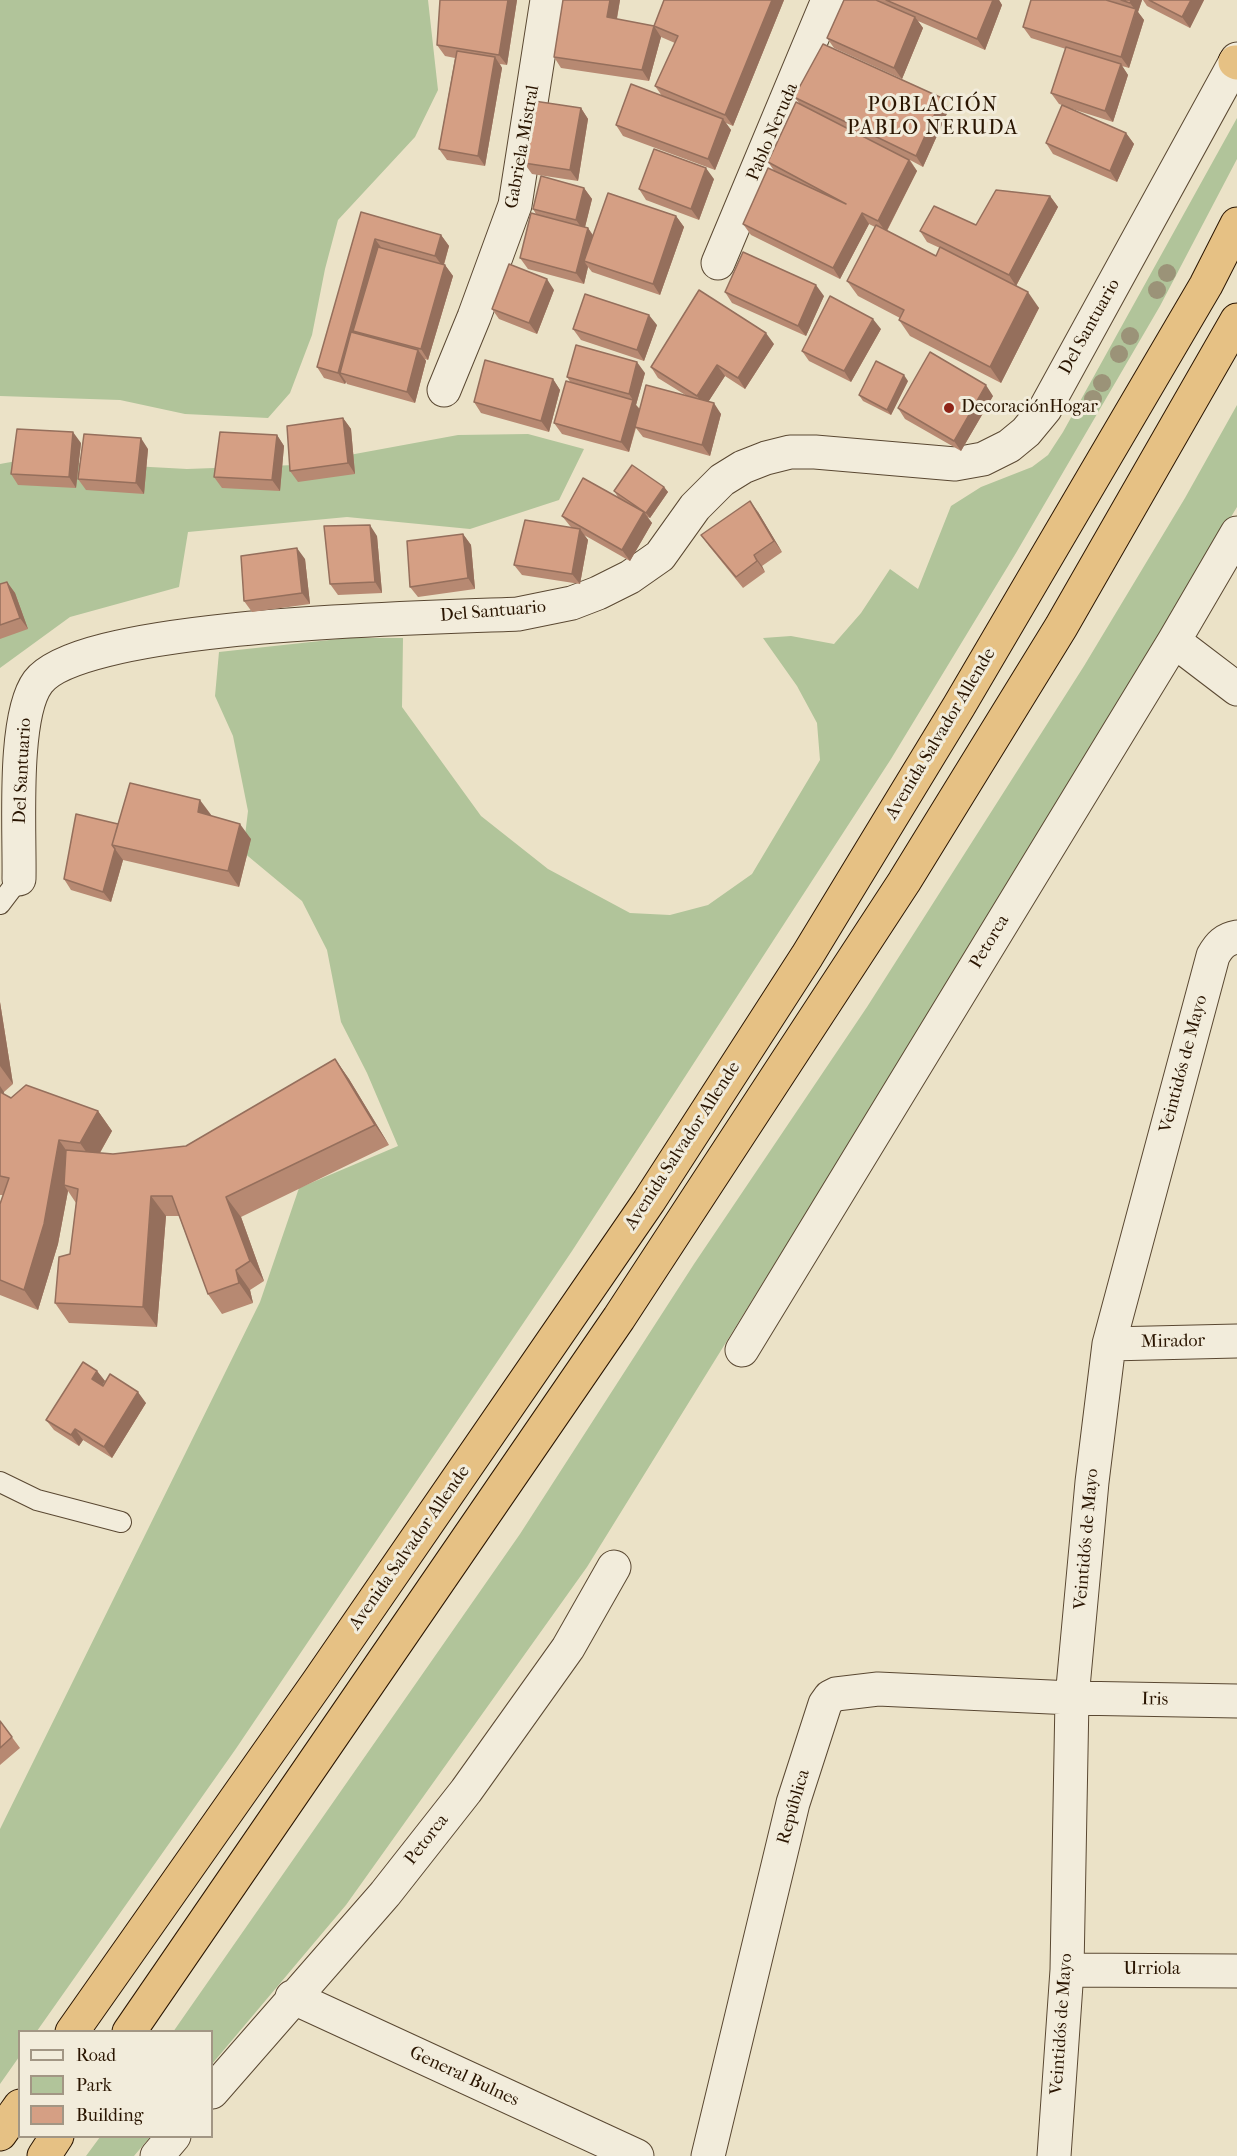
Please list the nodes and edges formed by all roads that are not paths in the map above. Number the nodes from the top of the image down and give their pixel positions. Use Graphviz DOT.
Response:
graph roads {
  1 [pos="547,0"];
  2 [pos="828,0"];
  3 [pos="1236,62"];
  4 [pos="1237,224"];
  5 [pos="718,263"];
  6 [pos="1237,320"];
  7 [pos="444,390"];
  8 [pos="1237,533"];
  9 [pos="1174,641"];
  10 [pos="1237,689"];
  11 [pos="10,891"];
  12 [pos="1231,939"];
  13 [pos="1237,1341"];
  14 [pos="1109,1344"];
  15 [pos="742,1350"];
  16 [pos="0,1482"];
  17 [pos="122,1522"];
  18 [pos="614,1568"];
  19 [pos="1072,1698"];
  20 [pos="1237,1701"];
  21 [pos="1067,1970"];
  22 [pos="1237,1971"];
  23 [pos="292,1997"];
  24 [pos="73,2030"];
  25 [pos="130,2030"];
  26 [pos="213,2091"];
  27 [pos="18,2109"];
  28 [pos="0,2134"];
  29 [pos="56,2138"];
  30 [pos="172,2138"];
  31 [pos="44,2156"];
  32 [pos="157,2156"];
  33 [pos="637,2156"];
  34 [pos="708,2156"];
  35 [pos="1054,2156"];
  1 -- 7 [label="street, Gabriela Mistral"];
  2 -- 5 [label="street, Pablo Neruda"];
  3 -- 11 [label="street, Del Santuario"];
  4 -- 24 [label="highway, Avenida Salvador Allende"];
  6 -- 25 [label="highway"];
  8 -- 9 [label="street, Petorca"];
  9 -- 10 [label="street"];
  9 -- 15 [label="street, Petorca"];
  12 -- 14 [label="street, Veintidós de Mayo"];
  13 -- 14 [label="street, Mirador"];
  14 -- 19 [label="street, Veintidós de Mayo"];
  16 -- 17 [label="lane"];
  18 -- 23 [label="street, Petorca"];
  19 -- 20 [label="street, Iris"];
  19 -- 21 [label="street, Veintidós de Mayo"];
  19 -- 34 [label="street, República"];
  21 -- 22 [label="street, Urriola"];
  21 -- 35 [label="street, Veintidós de Mayo"];
  23 -- 26 [label="street, Petorca"];
  23 -- 33 [label="street, General Bulnes"];
  27 -- 28 [label="highway"];
  29 -- 31 [label="highway"];
  30 -- 32 [label="street"];
}
